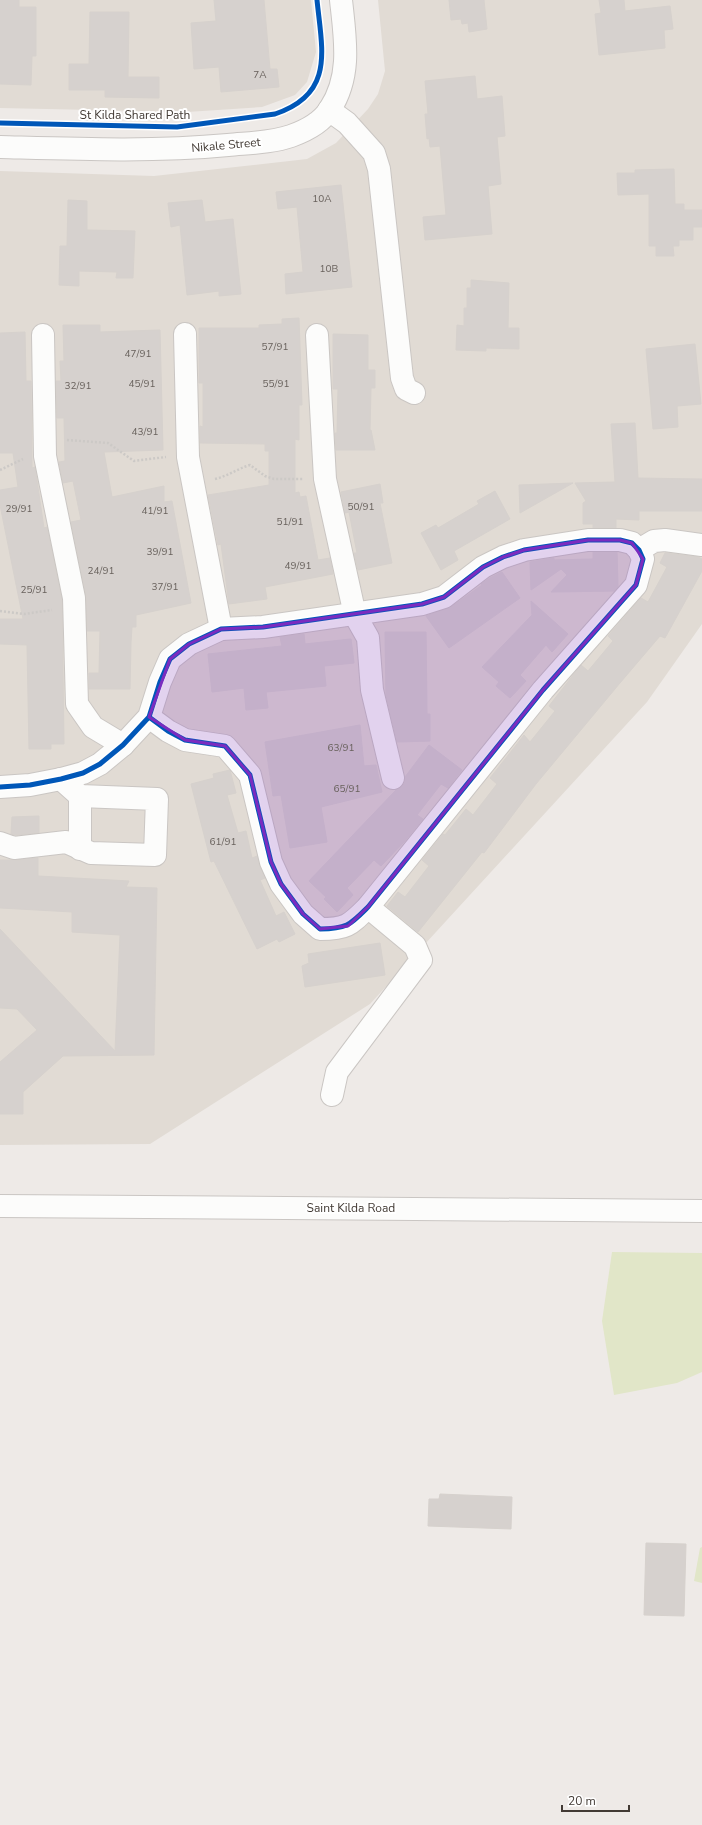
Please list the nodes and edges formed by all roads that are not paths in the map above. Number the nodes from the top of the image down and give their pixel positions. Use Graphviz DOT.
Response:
graph roads {
  1 [pos="341,0"];
  2 [pos="329,110"];
  3 [pos="0,147"];
  4 [pos="185,334"];
  5 [pos="43,335"];
  6 [pos="317,335"];
  7 [pos="414,393"];
  8 [pos="702,545"];
  9 [pos="639,550"];
  10 [pos="355,615"];
  11 [pos="221,630"];
  12 [pos="149,717"];
  13 [pos="123,745"];
  14 [pos="393,778"];
  15 [pos="61,779"];
  16 [pos="0,787"];
  17 [pos="80,796"];
  18 [pos="0,843"];
  19 [pos="80,848"];
  20 [pos="368,907"];
  21 [pos="332,1095"];
  22 [pos="0,1206"];
  23 [pos="702,1211"];
  1 -- 2 [label="street, Nikale Street"];
  2 -- 3 [label="street, Nikale Street"];
  2 -- 7 [label="street"];
  4 -- 11 [label="street"];
  5 -- 13 [label="street"];
  6 -- 10 [label="street"];
  8 -- 9 [label="street"];
  9 -- 10 [label="street"];
  9 -- 20 [label="street"];
  10 -- 11 [label="street"];
  10 -- 14 [label="street"];
  11 -- 12 [label="street"];
  12 -- 13 [label="street"];
  12 -- 20 [label="street"];
  13 -- 15 [label="street"];
  15 -- 16 [label="street"];
  15 -- 17 [label="street"];
  17 -- 19 [label="street"];
  17 -- 19 [label="street"];
  18 -- 19 [label="street"];
  20 -- 21 [label="street"];
  22 -- 23 [label="street, Saint Kilda Road"];
}
